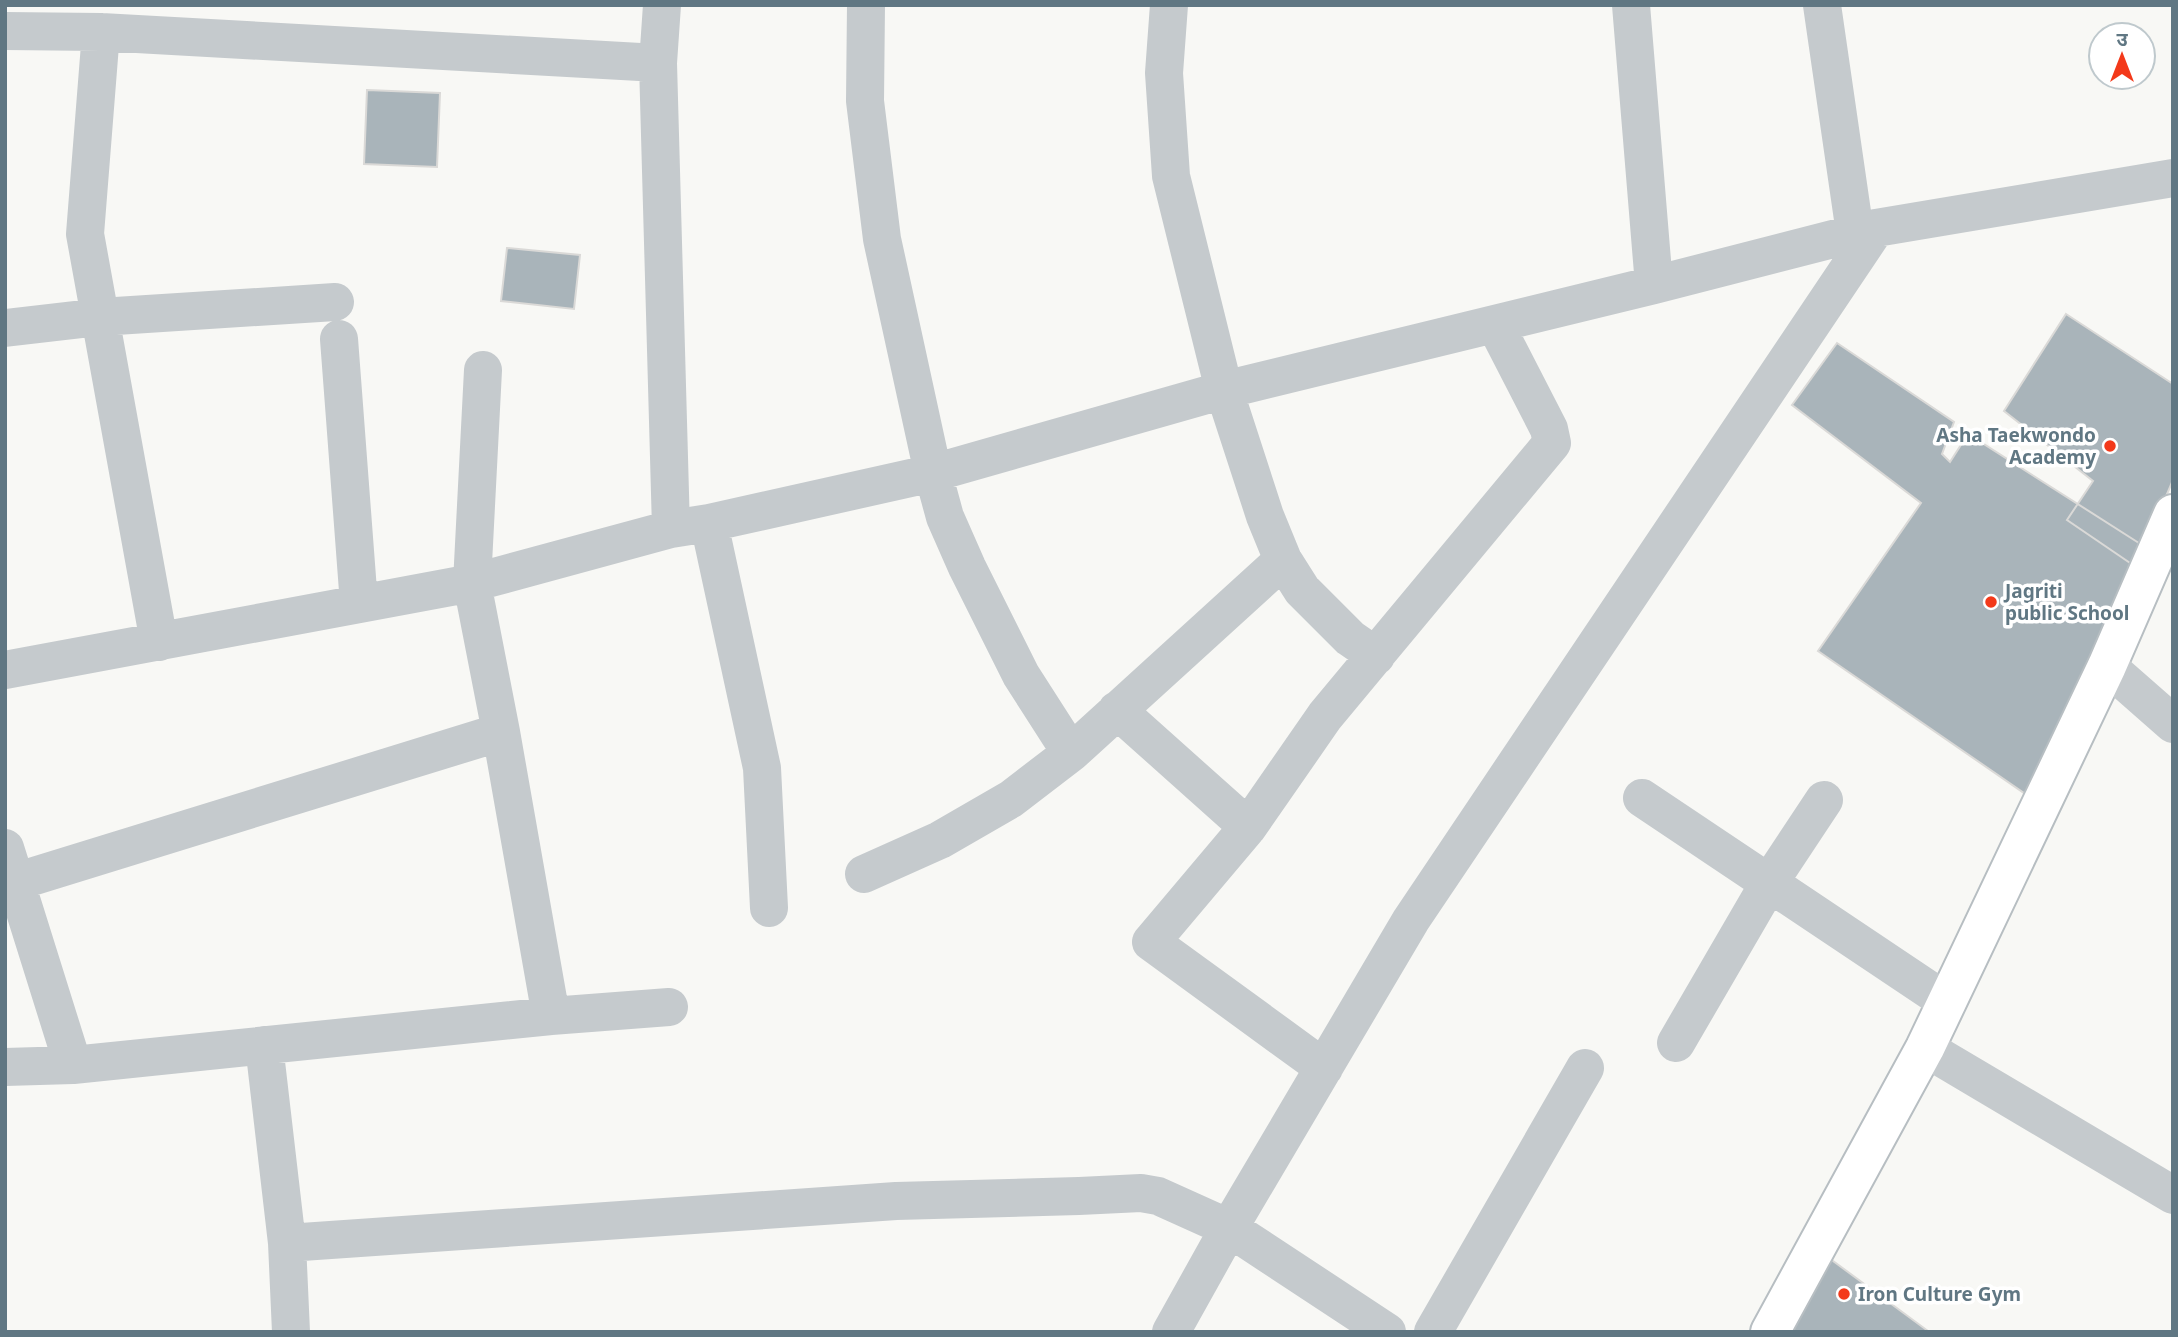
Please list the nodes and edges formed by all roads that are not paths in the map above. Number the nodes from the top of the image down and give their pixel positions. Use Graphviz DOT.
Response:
graph roads {
  1 [pos="662,5"];
  2 [pos="866,5"];
  3 [pos="1170,5"];
  4 [pos="1631,5"];
  5 [pos="1822,5"];
  6 [pos="5,31"];
  7 [pos="101,32"];
  8 [pos="658,63"];
  9 [pos="2173,178"];
  10 [pos="1866,230"];
  11 [pos="1654,285"];
  12 [pos="335,302"];
  13 [pos="100,317"];
  14 [pos="1496,324"];
  15 [pos="5,328"];
  16 [pos="339,339"];
  17 [pos="483,370"];
  18 [pos="1224,390"];
  19 [pos="933,473"];
  20 [pos="2173,514"];
  21 [pos="709,523"];
  22 [pos="671,529"];
  23 [pos="1283,560"];
  24 [pos="472,583"];
  25 [pos="359,604"];
  26 [pos="159,642"];
  27 [pos="1376,656"];
  28 [pos="2107,666"];
  29 [pos="5,670"];
  30 [pos="1117,710"];
  31 [pos="2173,724"];
  32 [pos="501,732"];
  33 [pos="1071,752"];
  34 [pos="1642,798"];
  35 [pos="1824,800"];
  36 [pos="1248,827"];
  37 [pos="10,865"];
  38 [pos="864,874"];
  39 [pos="1769,883"];
  40 [pos="769,908"];
  41 [pos="1947,1002"];
  42 [pos="669,1007"];
  43 [pos="551,1016"];
  44 [pos="1676,1043"];
  45 [pos="264,1045"];
  46 [pos="1925,1048"];
  47 [pos="74,1065"];
  48 [pos="5,1067"];
  49 [pos="1324,1068"];
  50 [pos="1585,1068"];
  51 [pos="2173,1195"];
  52 [pos="1229,1228"];
  53 [pos="287,1244"];
  54 [pos="292,1332"];
  55 [pos="1171,1332"];
  56 [pos="1387,1332"];
  57 [pos="1433,1332"];
  58 [pos="1770,1332"];
  1 -- 8 [label="street"];
  2 -- 19 [label="street"];
  3 -- 18 [label="street"];
  4 -- 11 [label="street"];
  5 -- 10 [label="street"];
  6 -- 7 [label="street"];
  7 -- 8 [label="street"];
  7 -- 13 [label="street"];
  8 -- 22 [label="street"];
  9 -- 10 [label="street"];
  10 -- 11 [label="street"];
  10 -- 49 [label="street"];
  11 -- 14 [label="street"];
  12 -- 13 [label="street"];
  13 -- 15 [label="street"];
  13 -- 26 [label="street"];
  14 -- 18 [label="street"];
  14 -- 27 [label="street"];
  16 -- 25 [label="street"];
  17 -- 24 [label="street"];
  18 -- 19 [label="street"];
  18 -- 23 [label="street"];
  19 -- 21 [label="street"];
  19 -- 33 [label="street"];
  20 -- 28 [label="street"];
  21 -- 22 [label="street"];
  21 -- 40 [label="street"];
  22 -- 24 [label="street"];
  23 -- 27 [label="street"];
  23 -- 30 [label="street"];
  24 -- 25 [label="street"];
  24 -- 32 [label="street"];
  25 -- 26 [label="street"];
  26 -- 29 [label="street"];
  27 -- 36 [label="street"];
  28 -- 31 [label="street"];
  28 -- 41 [label="street"];
  30 -- 33 [label="street"];
  30 -- 36 [label="street"];
  32 -- 37 [label="street"];
  32 -- 43 [label="street"];
  33 -- 38 [label="street"];
  34 -- 39 [label="street"];
  35 -- 39 [label="street"];
  36 -- 49 [label="street"];
  37 -- 47 [label="street"];
  39 -- 41 [label="street"];
  39 -- 44 [label="street"];
  41 -- 46 [label="street"];
  42 -- 43 [label="street"];
  43 -- 45 [label="street"];
  45 -- 47 [label="street"];
  45 -- 53 [label="street"];
  46 -- 51 [label="street"];
  46 -- 58 [label="street"];
  47 -- 48 [label="street"];
  49 -- 52 [label="street"];
  50 -- 57 [label="street"];
  52 -- 53 [label="street"];
  52 -- 55 [label="street"];
  52 -- 56 [label="street"];
  53 -- 54 [label="street"];
}
